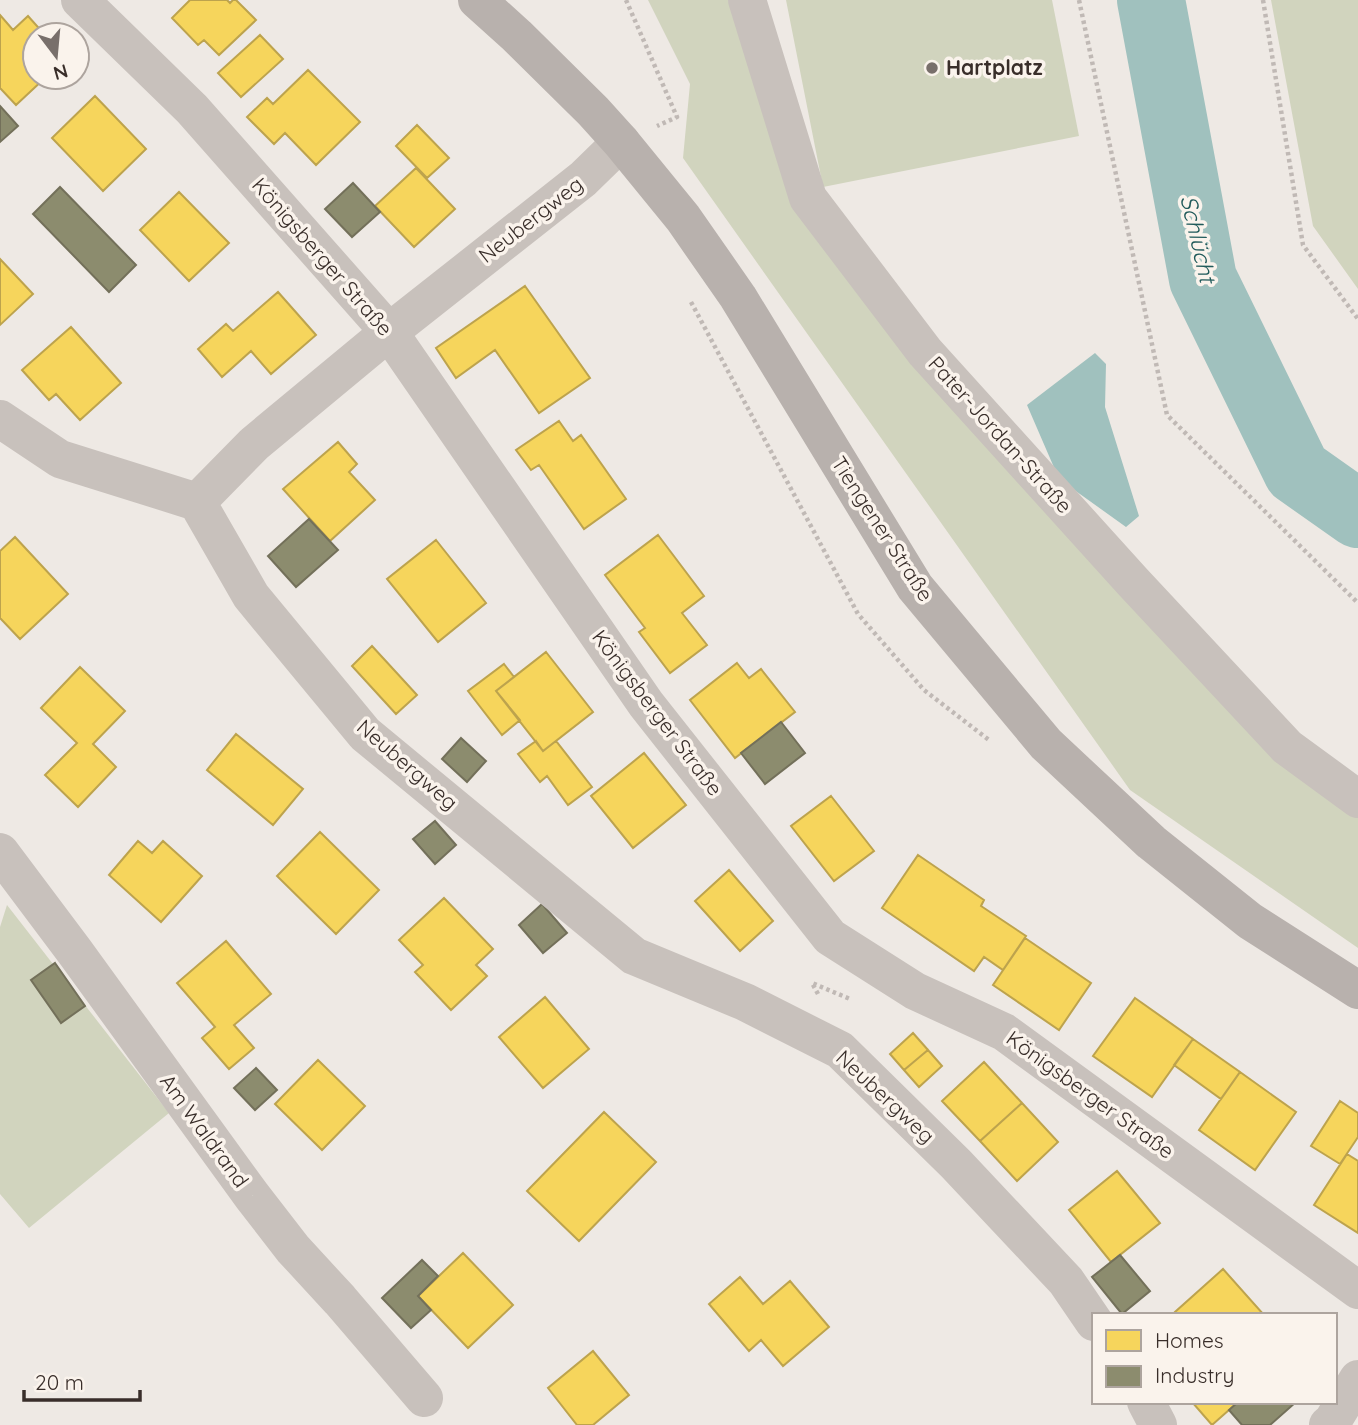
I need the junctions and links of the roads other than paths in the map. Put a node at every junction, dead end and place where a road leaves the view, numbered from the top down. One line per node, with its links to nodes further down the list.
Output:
1 (80, 0): 5 (street, Königsberger Straße)
2 (477, 0): 4 (main road, Tiengener Straße)
3 (747, 0): 8 (street, Pater-Jordan-Straße)
4 (621, 142): 5 (street, Neubergweg); 10 (main road, Tiengener Straße)
5 (389, 332): 7 (street, Neubergweg); 11 (street, Königsberger Straße)
6 (0, 419): 7 (street)
7 (197, 502): 12 (street, Neubergweg)
8 (1358, 799)
9 (0, 852): 14 (street, Am Waldrand)
10 (1358, 990)
11 (1358, 1290)
12 (1092, 1319)
13 (1358, 1379): 17 (street)
14 (424, 1398)
15 (1147, 1404): 16 (street)
16 (1158, 1425)
17 (1328, 1425)

